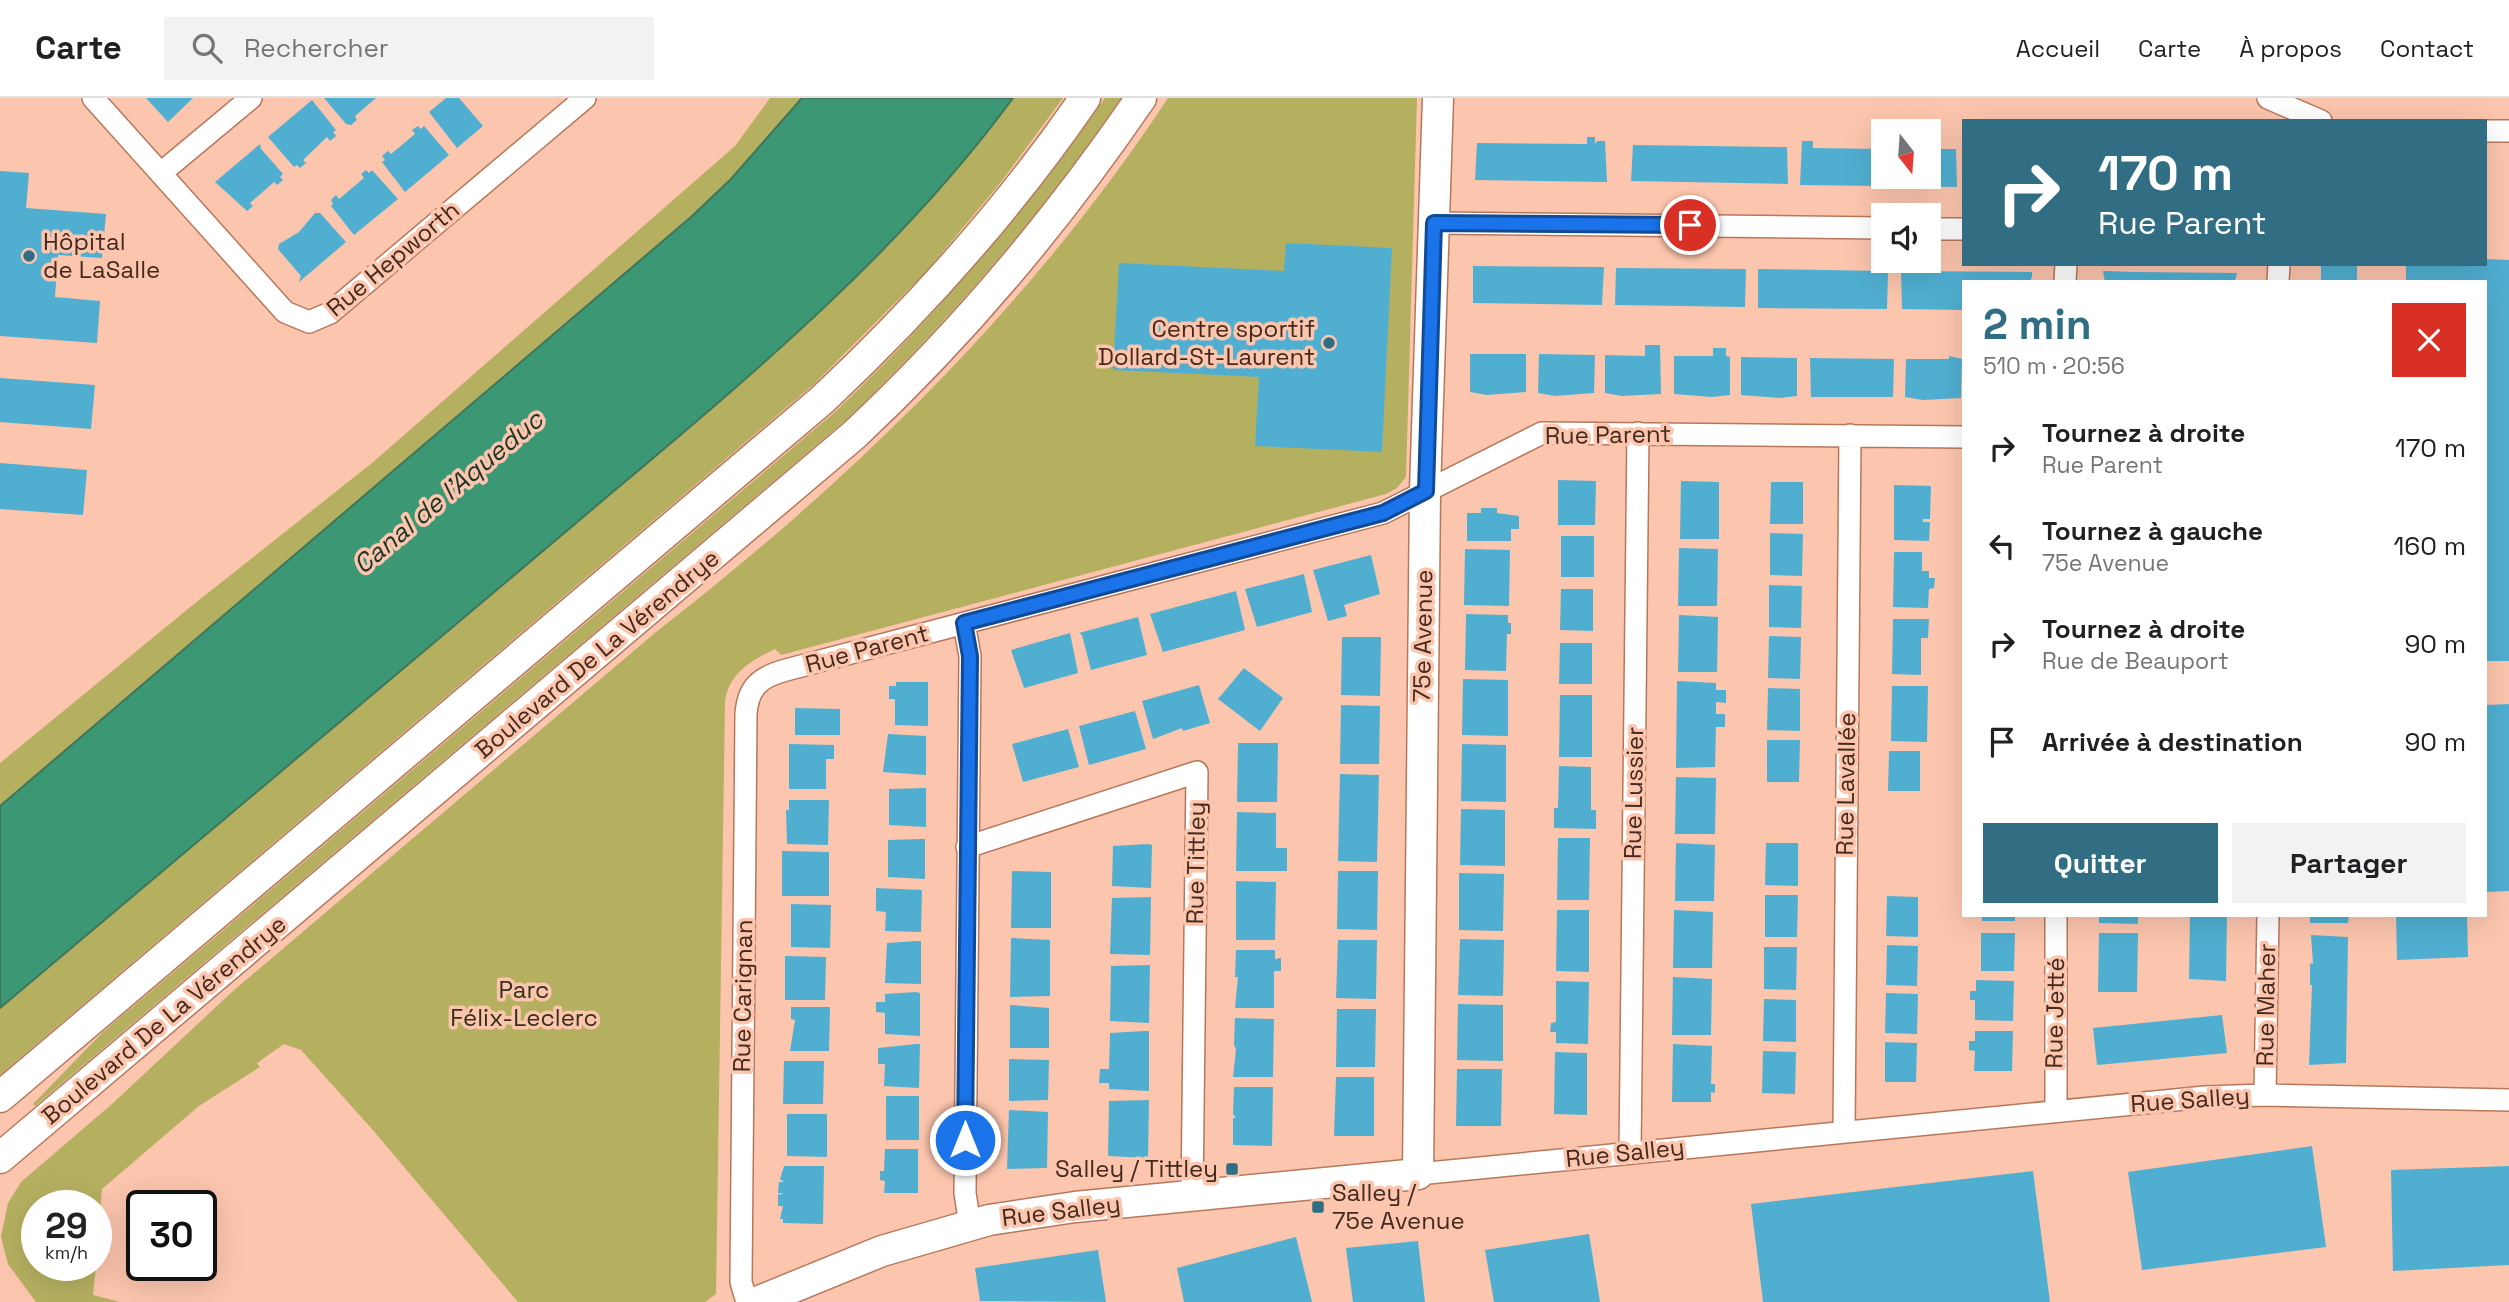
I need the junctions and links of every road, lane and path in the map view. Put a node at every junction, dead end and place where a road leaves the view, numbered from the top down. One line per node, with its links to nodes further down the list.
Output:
1 (93, 98): 11 (street, Rue Hepworth)
2 (251, 98): 11 (street)
3 (585, 98): 11 (street, Rue Hepworth)
4 (1084, 98): 26 (main road, Boulevard De La Vérendrye)
5 (1142, 98): 31 (main road, Boulevard De La Vérendrye)
6 (1438, 98): 12 (main road, 75e Avenue)
7 (2277, 109): 8 (street)
8 (2314, 119)
9 (2487, 131): 10 (street)
10 (2509, 131)
11 (161, 173)
12 (1434, 223): 13 (street); 19 (main road, 75e Avenue)
13 (1871, 228)
14 (1941, 229): 15 (street)
15 (1962, 229)
16 (1639, 433): 17 (street, Rue Parent); 19 (street, Rue Parent); 30 (street, Rue Lussier)
17 (1850, 435): 18 (street, Rue Parent); 29 (street, Rue Lavallée)
18 (1962, 437)
19 (1426, 491): 20 (street, Rue Parent); 32 (main road, 75e Avenue)
20 (964, 623): 21 (street, Rue Parent); 22 (street)
21 (751, 690): 35 (street, Rue Carignan)
22 (967, 847): 33 (street, Rue Tittley); 34 (street)
23 (2056, 917): 28 (street, Rue Jetté)
24 (2268, 917): 25 (street, Rue Maher)
25 (2265, 1095): 27 (street, Rue Salley); 28 (street, Rue Salley)
26 (0, 1097)
27 (2509, 1100)
28 (2056, 1111): 29 (street, Rue Salley)
29 (1844, 1132): 30 (street, Rue Salley)
30 (1630, 1153): 32 (street, Rue Salley)
31 (2, 1162)
32 (1418, 1174): 33 (main road, Rue Salley)
33 (1192, 1196): 34 (main road, Rue Salley)
34 (970, 1225): 36 (main road, Rue Salley)
35 (747, 1302)
36 (757, 1302)

